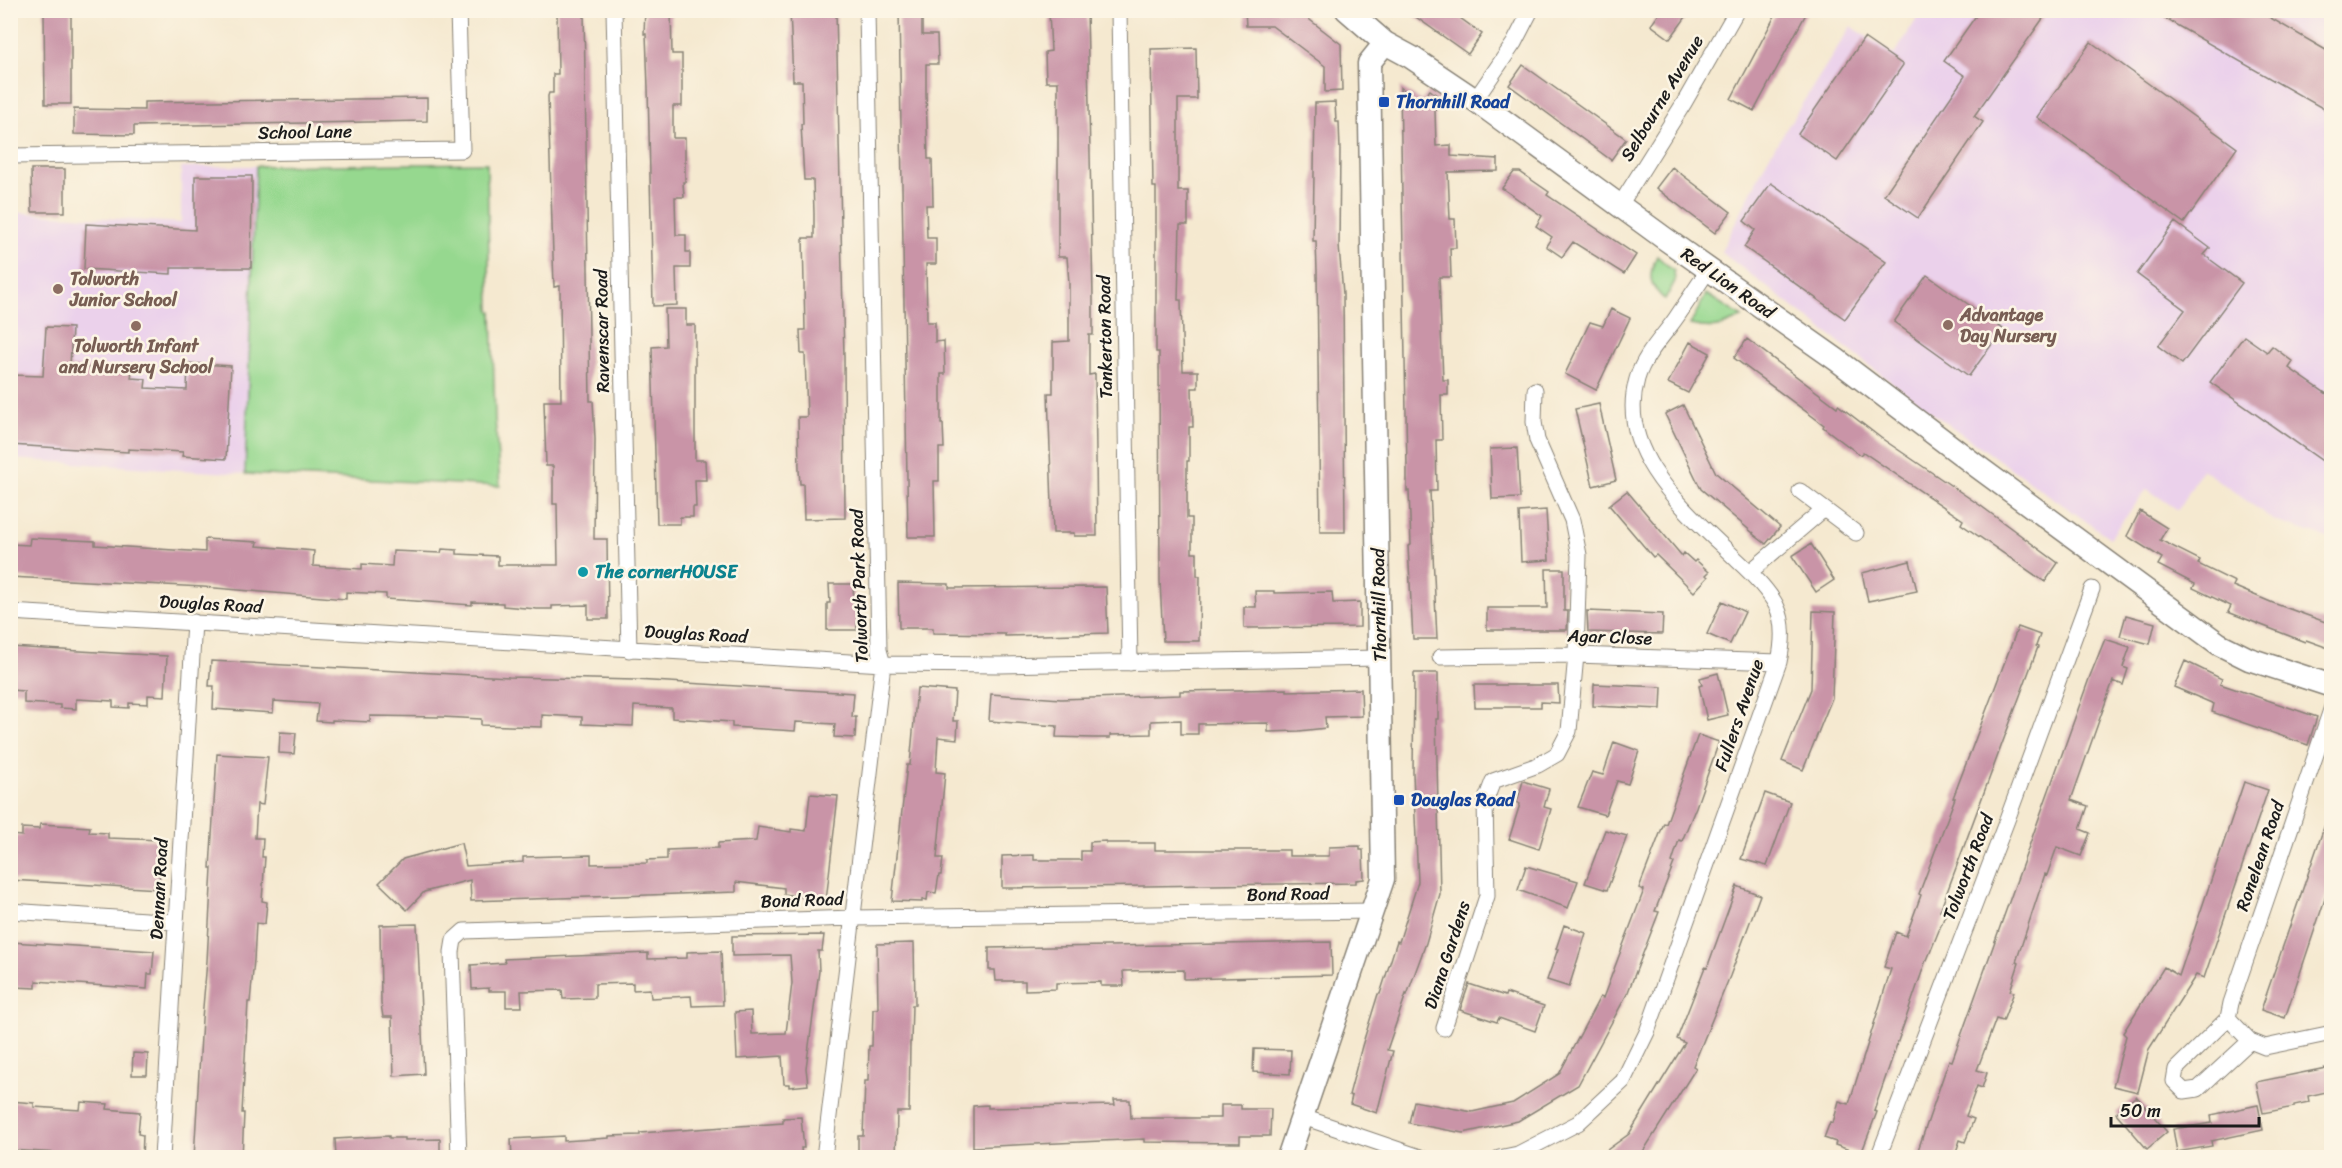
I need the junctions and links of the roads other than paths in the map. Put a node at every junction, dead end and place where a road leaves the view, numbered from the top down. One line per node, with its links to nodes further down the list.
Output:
1 (458, 10): 10 (street, School Lane)
2 (614, 10): 21 (street, Ravenscar Road)
3 (867, 10): 27 (street, Tolworth Park Road)
4 (1119, 10): 26 (street, Tankerton Road)
5 (1347, 10): 8 (street, Red Lion Road)
6 (1531, 10): 9 (street)
7 (1737, 10): 11 (street, Selbourne Avenue)
8 (1385, 43): 9 (street, Red Lion Road); 24 (street, Thornhill Road)
9 (1475, 100): 11 (street, Red Lion Road)
10 (10, 156)
11 (1620, 205): 12 (street, Red Lion Road)
12 (1709, 269): 17 (street, Fullers Avenue); 28 (street, Red Lion Road)
13 (1535, 390): 22 (street, Diana Gardens)
14 (1800, 491): 15 (street)
15 (1824, 509): 16 (street); 17 (street)
16 (1856, 532)
17 (1750, 572): 25 (street, Fullers Avenue)
18 (2092, 589): 45 (street, Tolworth Road)
19 (10, 612): 20 (street, Douglas Road)
20 (194, 622): 21 (street, Douglas Road); 33 (street, Dennan Road)
21 (628, 650): 27 (street, Douglas Road)
22 (1576, 655): 23 (street, Agar Close); 25 (street, Agar Close); 35 (street, Diana Gardens)
23 (1440, 657)
24 (1379, 658): 26 (street, Douglas Road); 31 (street, Thornhill Road)
25 (1779, 662): 44 (street, Fullers Avenue)
26 (1130, 663): 27 (street, Douglas Road)
27 (883, 664): 32 (street, Tolworth Park Road)
28 (2331, 686)
29 (2331, 707): 34 (street, Ronelean Road)
30 (10, 910): 33 (street)
31 (1373, 912): 32 (street, Bond Road); 38 (street, Thornhill Road)
32 (853, 918): 40 (street, Bond Road); 41 (street, Tolworth Park Road)
33 (176, 922): 39 (street, Dennan Road)
34 (2228, 1018): 37 (street); 37 (street)
35 (1444, 1028)
36 (2331, 1033): 37 (street)
37 (2250, 1041)
38 (1303, 1117): 42 (street, Thornhill Road); 43 (street)
39 (162, 1158)
40 (459, 1158)
41 (824, 1158)
42 (1288, 1158)
43 (1423, 1158)
44 (1499, 1158)
45 (1878, 1158)

